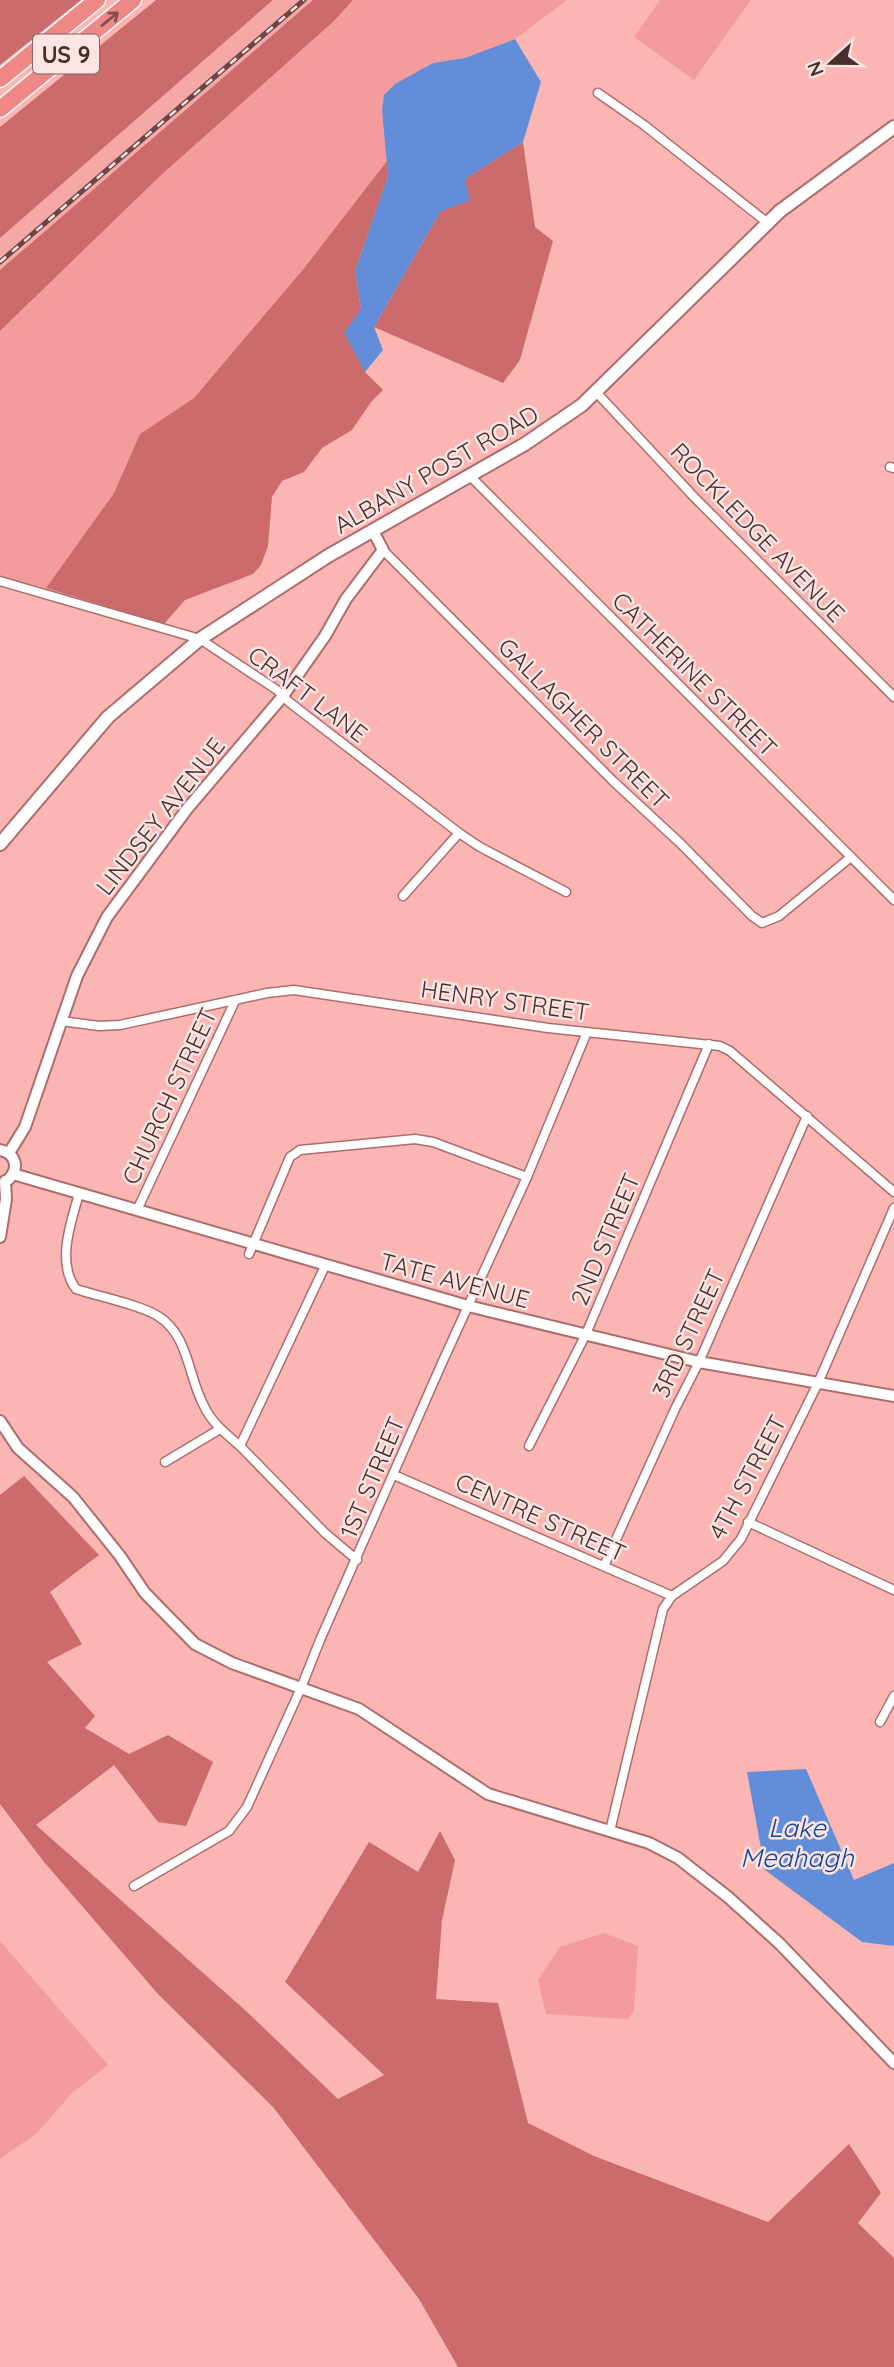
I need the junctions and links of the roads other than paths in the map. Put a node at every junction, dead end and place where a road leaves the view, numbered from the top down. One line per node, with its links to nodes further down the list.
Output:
1 (97, 0): 3 (highway, US 9)
2 (133, 0): 5 (highway, US 9, one-way to 2)
3 (0, 79)
4 (598, 93): 7 (street)
5 (0, 109)
6 (894, 127): 7 (main road, ALBANY POST ROAD)
7 (769, 224): 8 (main road, ALBANY POST ROAD)
8 (596, 392): 9 (main road, ALBANY POST ROAD); 15 (street, ROCKLEDGE AVENUE)
9 (470, 476): 10 (main road, ALBANY POST ROAD); 18 (street, CATHERINE STREET)
10 (373, 531): 11 (street); 13 (main road, ALBANY POST ROAD)
11 (383, 550): 14 (street, LINDSEY AVENUE); 18 (street, GALLAGHER STREET)
12 (0, 581): 13 (street, CRAFT LANE)
13 (200, 639): 14 (street, CRAFT LANE); 17 (main road, ALBANY POST ROAD)
14 (282, 696): 16 (street, CRAFT LANE); 23 (street, LINDSEY AVENUE)
15 (894, 697)
16 (459, 834): 19 (street, CRAFT LANE); 20 (street)
17 (0, 844)
18 (851, 857): 21 (street, CATHERINE STREET)
19 (566, 892)
20 (403, 896)
21 (894, 900)
22 (235, 1001): 23 (street, HENRY STREET); 24 (street, HENRY STREET); 32 (street, CHURCH STREET)
23 (61, 1021): 27 (street, LINDSEY AVENUE)
24 (587, 1032): 25 (street, HENRY STREET); 28 (street, 1ST STREET)
25 (709, 1044): 26 (street, HENRY STREET); 38 (street, 2ND STREET)
26 (807, 1116): 30 (street, HENRY STREET); 39 (street, 3RD STREET)
27 (4, 1151): 29 (street)
28 (527, 1177): 35 (street); 37 (street, 1ST STREET)
29 (6, 1179): 31 (street, TATE AVENUE); 34 (street)
30 (894, 1192)
31 (79, 1194): 32 (street, TATE AVENUE); 43 (street)
32 (138, 1208): 35 (street, TATE AVENUE)
33 (894, 1208): 40 (street, 4TH STREET)
34 (0, 1237)
35 (251, 1249): 36 (street, TATE AVENUE)
36 (325, 1266): 37 (street, TATE AVENUE); 44 (street)
37 (468, 1306): 38 (street, TATE AVENUE); 47 (street, 1ST STREET)
38 (586, 1334): 39 (street, TATE AVENUE); 45 (street, 2ND STREET)
39 (699, 1362): 40 (street, TATE AVENUE); 50 (street, 3RD STREET)
40 (818, 1383): 41 (street, TATE AVENUE); 48 (street, 4TH STREET)
41 (894, 1396)
42 (0, 1421): 53 (street)
43 (220, 1429): 44 (street); 46 (street)
44 (240, 1446): 49 (street)
45 (529, 1446)
46 (165, 1462)
47 (394, 1475): 49 (street, 1ST STREET); 50 (street, CENTRE STREET)
48 (748, 1521): 51 (street); 52 (street, 4TH STREET)
49 (357, 1560): 53 (street, 1ST STREET)
50 (604, 1566): 52 (street, CENTRE STREET)
51 (894, 1590)
52 (672, 1596): 56 (street)
53 (301, 1688): 56 (street); 57 (street, 1ST STREET)
54 (894, 1696): 55 (street)
55 (880, 1722)
56 (610, 1831): 58 (street)
57 (134, 1886)
58 (894, 2063)

